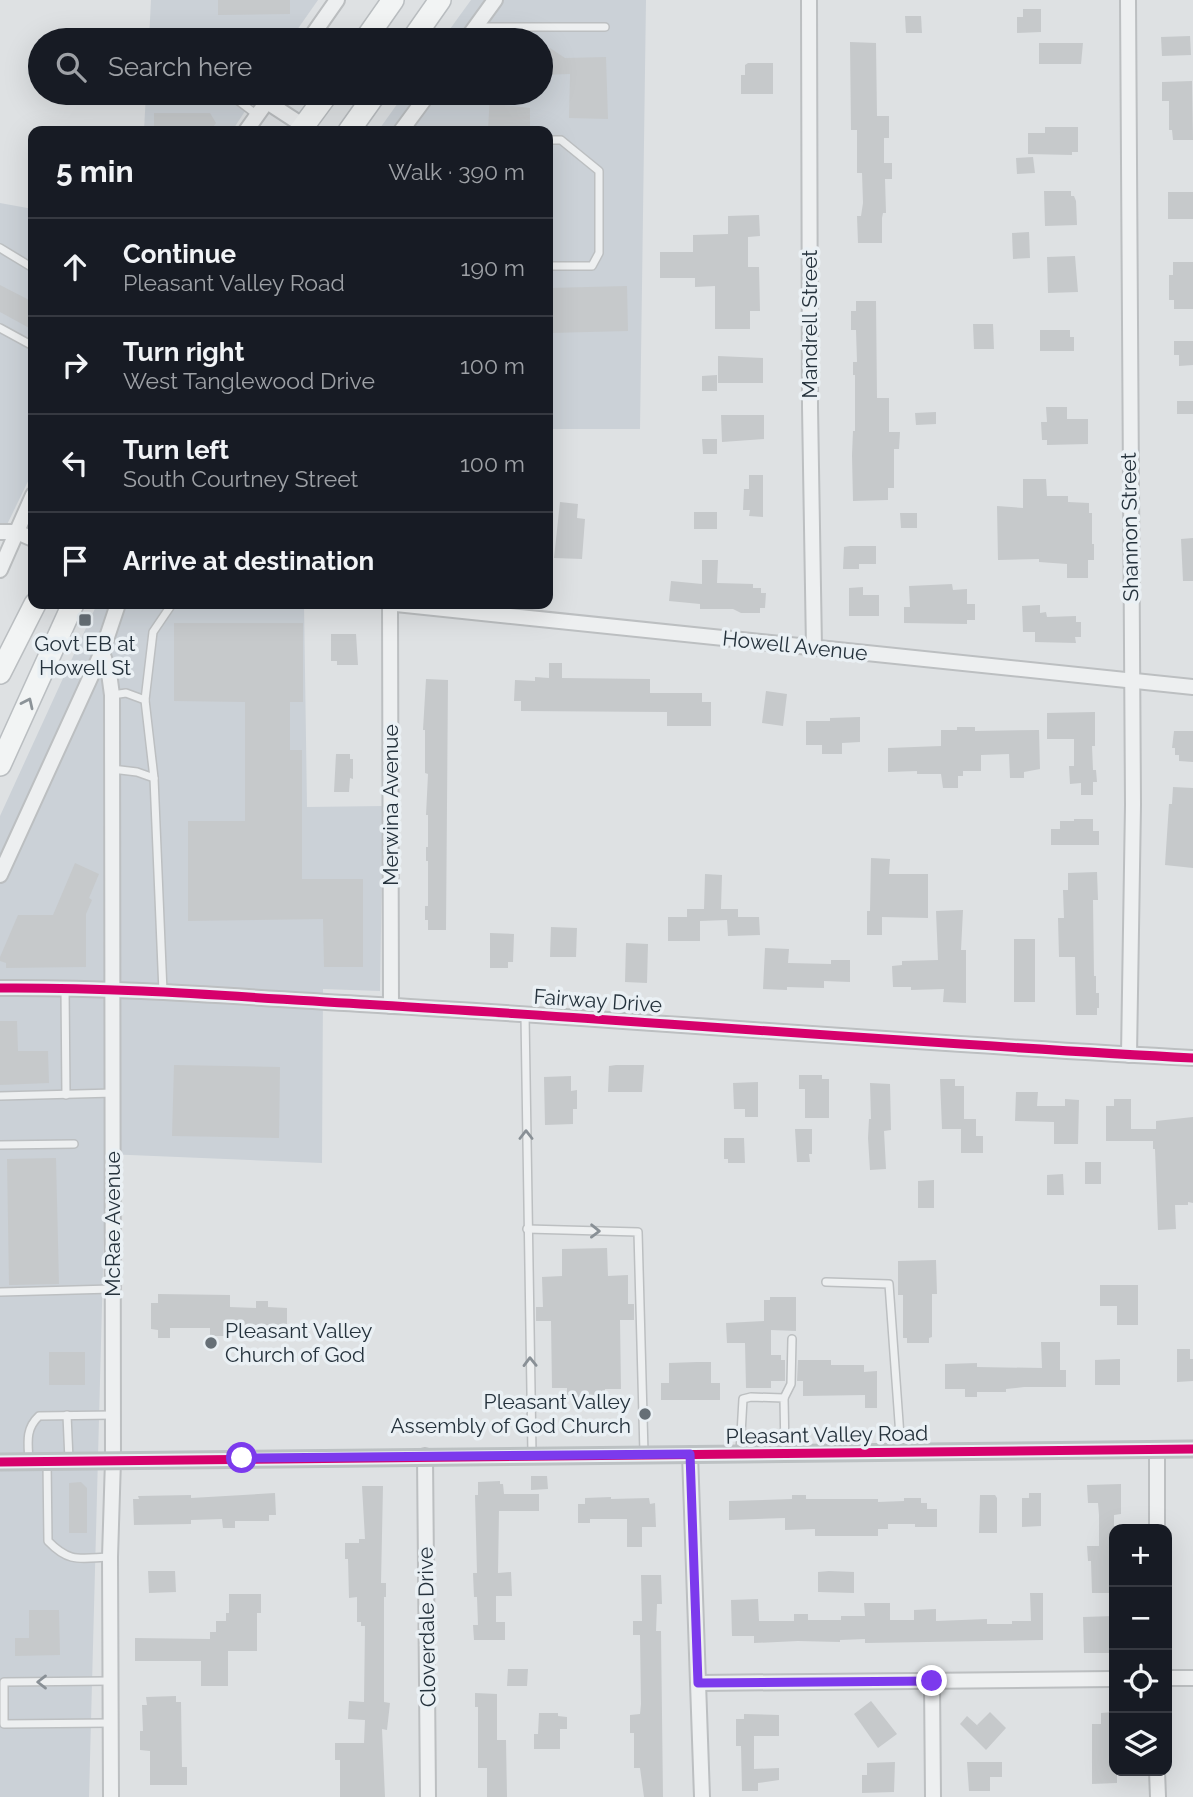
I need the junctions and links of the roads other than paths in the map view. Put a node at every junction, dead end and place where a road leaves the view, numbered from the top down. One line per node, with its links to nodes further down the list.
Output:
1 (337, 0): 9 (street)
2 (393, 0): 10 (main road)
3 (440, 0): 11 (main road)
4 (495, 0): 7 (street)
5 (809, 0): 41 (street, Mandrell Street)
6 (1128, 0): 44 (street, Shannon Street)
7 (475, 27): 8 (lane)
8 (605, 27)
9 (316, 28)
10 (373, 28)
11 (420, 28)
12 (244, 105): 18 (lane)
13 (265, 105): 18 (street)
14 (278, 105): 20 (street)
15 (321, 105): 21 (main road)
16 (367, 105): 22 (main road)
17 (421, 105): 23 (street)
18 (258, 115): 19 (street)
19 (250, 126)
20 (301, 126)
21 (307, 126)
22 (353, 126)
23 (408, 126)
24 (553, 140): 27 (lane)
25 (0, 248): 26 (lane)
26 (28, 265)
27 (553, 266)
28 (0, 328): 29 (lane)
29 (28, 343)
30 (28, 507): 32 (street)
31 (0, 533): 32 (street)
32 (17, 533): 33 (street); 34 (street)
33 (28, 537)
34 (0, 570)
35 (32, 609): 43 (main road)
36 (72, 609): 48 (main road, one-way to 36)
37 (116, 609): 42 (street)
38 (169, 609): 47 (lane)
39 (390, 609): 56 (street, Merwina Avenue)
40 (444, 609): 41 (street, Howell Avenue)
41 (814, 648): 44 (street, Howell Avenue)
42 (102, 652): 46 (street, McRae Avenue); 51 (street)
43 (0, 673)
44 (1132, 681): 45 (street, Howell Avenue); 58 (street, Shannon Street)
45 (1193, 687)
46 (112, 695): 47 (lane); 49 (street, McRae Avenue)
47 (145, 700): 50 (lane)
48 (0, 765)
49 (112, 769): 50 (lane); 54 (street, McRae Avenue)
50 (154, 778): 55 (lane)
51 (0, 875)
52 (0, 988): 53 (street, Fairway Drive)
53 (65, 988): 54 (street, Fairway Drive); 61 (lane)
54 (113, 990): 55 (street, Fairway Drive); 60 (street, McRae Avenue)
55 (163, 992): 56 (street, Fairway Drive)
56 (391, 1006): 57 (street, Fairway Drive)
57 (525, 1014): 58 (street, Fairway Drive); 65 (lane, one-way to 57)
58 (1129, 1055): 59 (street, Fairway Drive)
59 (1193, 1058)
60 (114, 1093): 61 (lane); 67 (street, McRae Avenue)
61 (66, 1094): 62 (lane)
62 (0, 1096)
63 (74, 1143): 64 (lane)
64 (0, 1145)
65 (527, 1229): 78 (lane, one-way to 78); 80 (lane, one-way to 65)
66 (826, 1282): 75 (lane)
67 (113, 1289): 68 (lane); 72 (street, McRae Avenue)
68 (0, 1292)
69 (792, 1339): 70 (lane)
70 (784, 1398): 76 (lane); 77 (lane)
71 (67, 1415): 72 (lane); 83 (lane); 84 (lane)
72 (113, 1415): 82 (street, McRae Avenue)
73 (1157, 1449): 74 (street, Pleasant Valley Road); 75 (street, Pleasant Valley Road); 86 (street)
74 (1193, 1449)
75 (901, 1451): 76 (street, Pleasant Valley Road)
76 (785, 1452): 77 (street, Pleasant Valley Road)
77 (740, 1453): 79 (street, Pleasant Valley Road)
78 (644, 1454): 79 (street, Pleasant Valley Road); 80 (street, Pleasant Valley Road)
79 (690, 1454): 93 (street)
80 (532, 1455): 81 (street, Pleasant Valley Road)
81 (425, 1456): 82 (street, Pleasant Valley Road); 97 (street, Cloverdale Drive)
82 (113, 1460): 84 (street, Pleasant Valley Road); 87 (street, McRae Avenue)
83 (38, 1461): 84 (street, Pleasant Valley Road); 85 (street, Pleasant Valley Road); 87 (lane)
84 (69, 1461)
85 (0, 1462)
86 (1157, 1524)
87 (110, 1557): 91 (street, McRae Avenue)
88 (1172, 1678): 89 (street)
89 (1193, 1678)
90 (1109, 1679): 92 (street)
91 (111, 1681): 94 (street, McRae Avenue); 94 (lane, one-way to 94)
92 (932, 1681): 93 (street); 99 (street)
93 (698, 1683): 98 (street)
94 (111, 1723): 96 (street, McRae Avenue)
95 (1157, 1776): 100 (street)
96 (111, 1797)
97 (428, 1797)
98 (702, 1797)
99 (933, 1797)
100 (1158, 1797)

